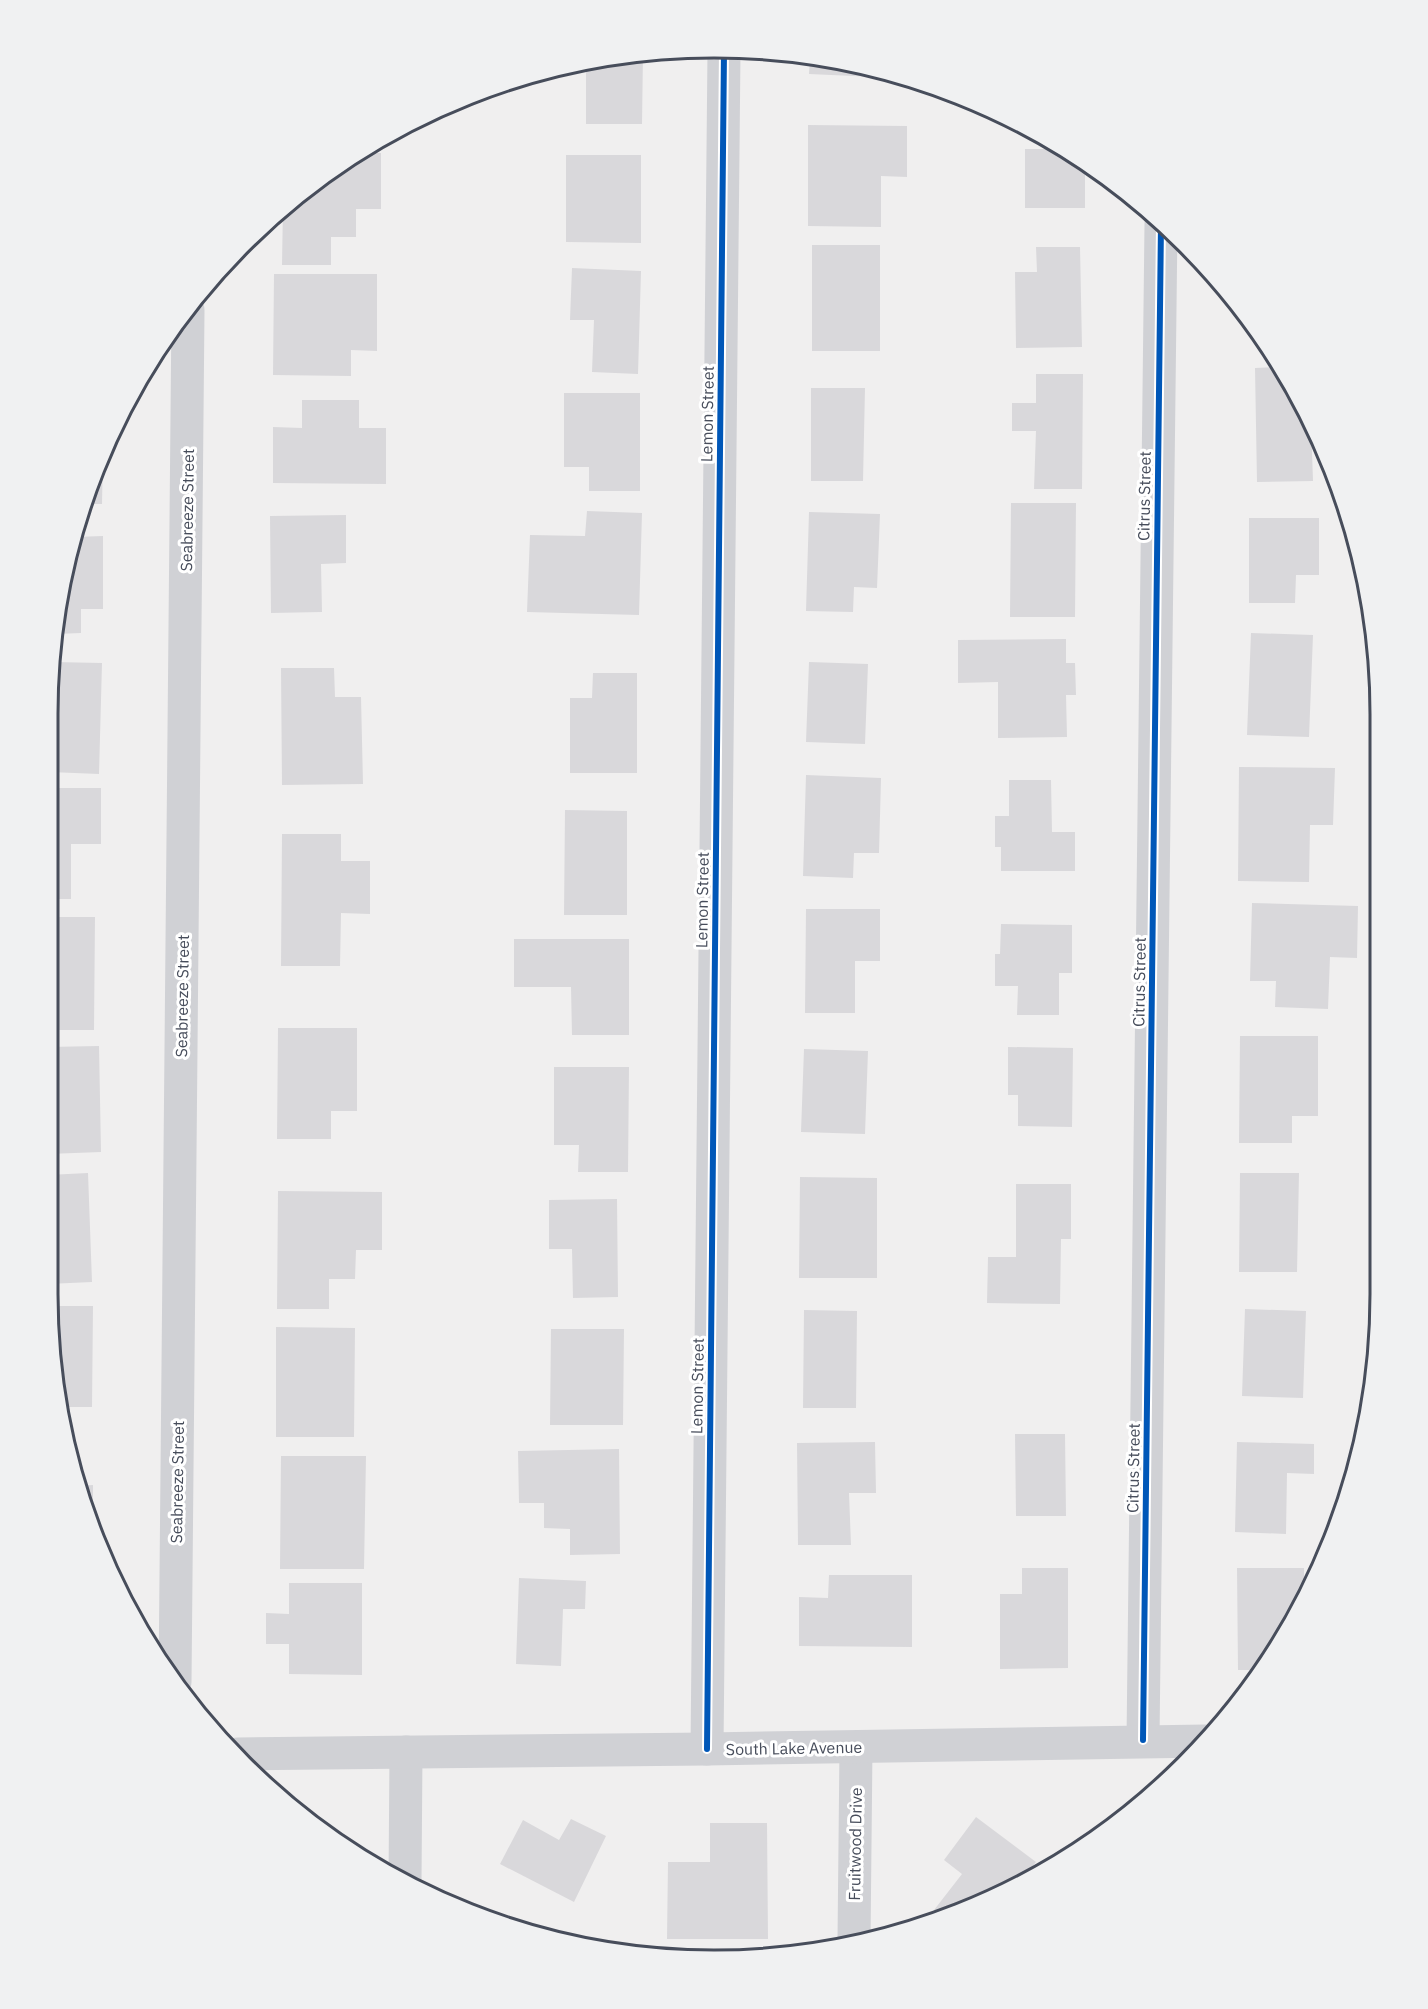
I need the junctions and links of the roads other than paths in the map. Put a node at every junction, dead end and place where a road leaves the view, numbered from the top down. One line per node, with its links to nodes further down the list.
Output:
1 (724, 58): 8 (street, Lemon Street)
2 (1161, 234): 5 (street, Citrus Street)
3 (188, 324): 4 (street, Seabreeze Street)
4 (176, 1669)
5 (1143, 1740): 6 (street, South Lake Avenue); 7 (street, South Lake Avenue)
6 (1194, 1741)
7 (856, 1747): 8 (street, South Lake Avenue); 12 (street, Fruitwood Drive)
8 (707, 1749): 9 (street, South Lake Avenue)
9 (406, 1752): 10 (street, South Lake Avenue); 11 (street)
10 (245, 1754)
11 (405, 1873)
12 (854, 1935)

